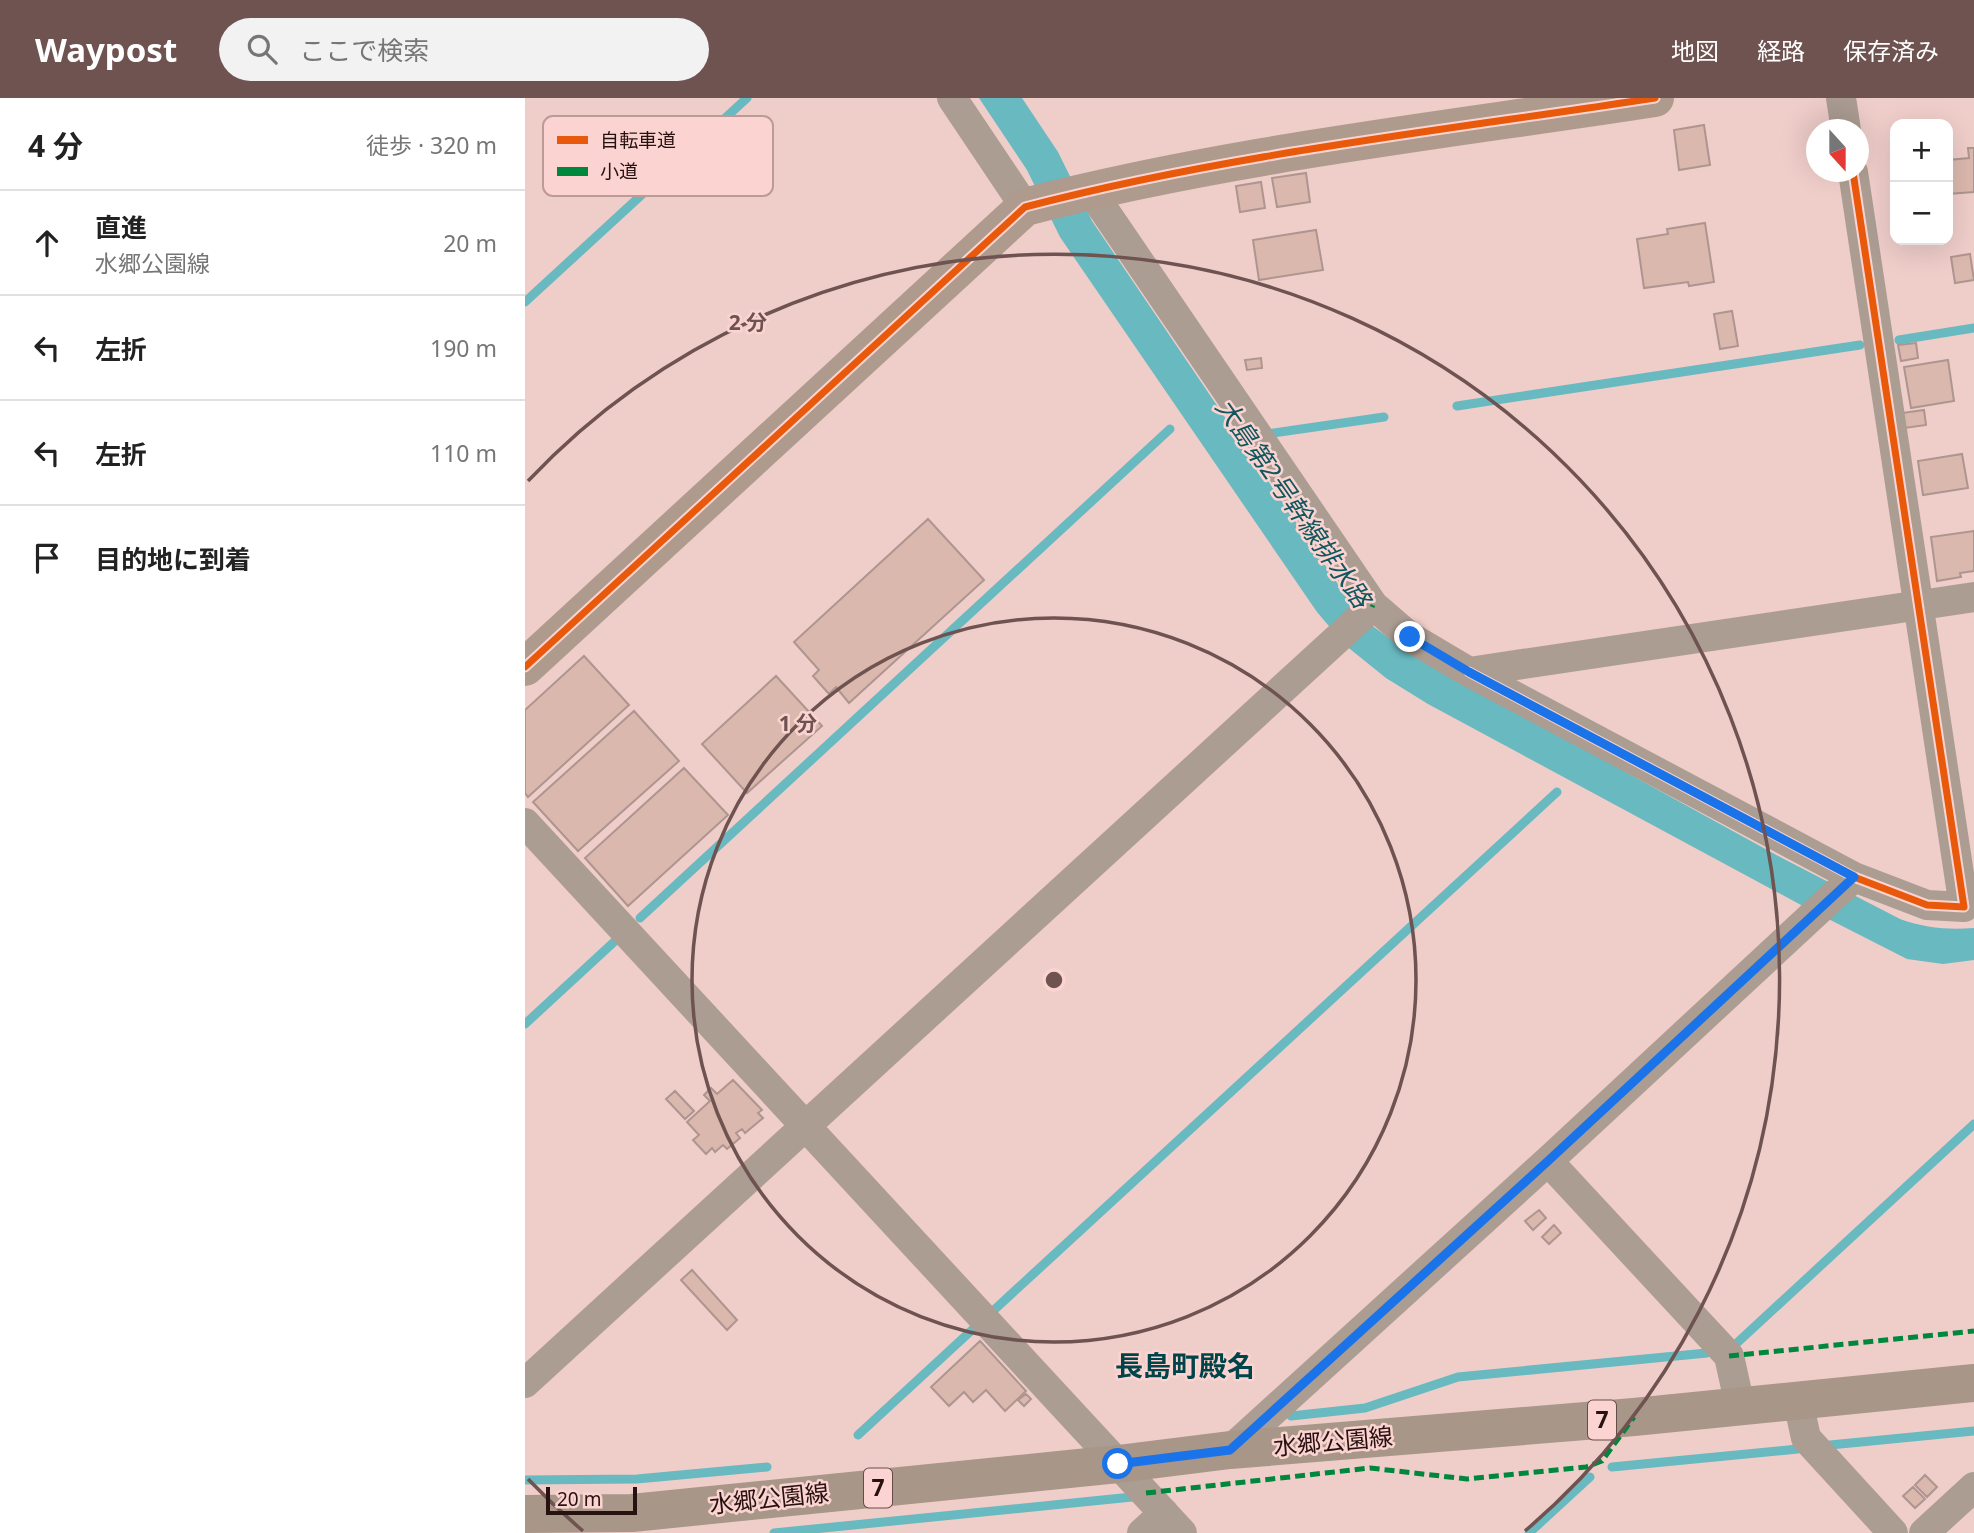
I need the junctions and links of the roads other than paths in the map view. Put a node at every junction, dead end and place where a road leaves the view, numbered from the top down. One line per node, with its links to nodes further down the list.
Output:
1 (952, 98): 7 (street)
2 (1655, 98): 6 (street)
3 (1842, 98): 4 (street)
4 (1845, 119)
5 (1855, 182): 9 (street)
6 (1091, 191): 7 (street); 12 (street)
7 (1030, 206): 11 (street)
8 (1974, 597): 9 (street)
9 (1918, 605): 12 (street); 14 (street)
10 (1371, 607): 15 (street)
11 (525, 667)
12 (1469, 672): 14 (street)
13 (525, 823): 15 (street)
14 (1852, 879): 16 (street)
15 (805, 1126): 17 (street); 22 (street)
16 (1548, 1161): 20 (street); 21 (street)
17 (525, 1383)
18 (1974, 1383): 19 (main road, 水郷公園線 / 7)
19 (1798, 1401): 20 (main road, 水郷公園線 / 7); 27 (street)
20 (1740, 1406): 21 (main road, 水郷公園線 / 7)
21 (1230, 1450): 22 (main road, 水郷公園線 / 7)
22 (1118, 1464): 24 (main road, 水郷公園線 / 7); 25 (street)
23 (1974, 1487): 28 (street)
24 (525, 1514)
25 (1173, 1523): 26 (street)
26 (1142, 1533)
27 (1893, 1533)
28 (1924, 1533)

